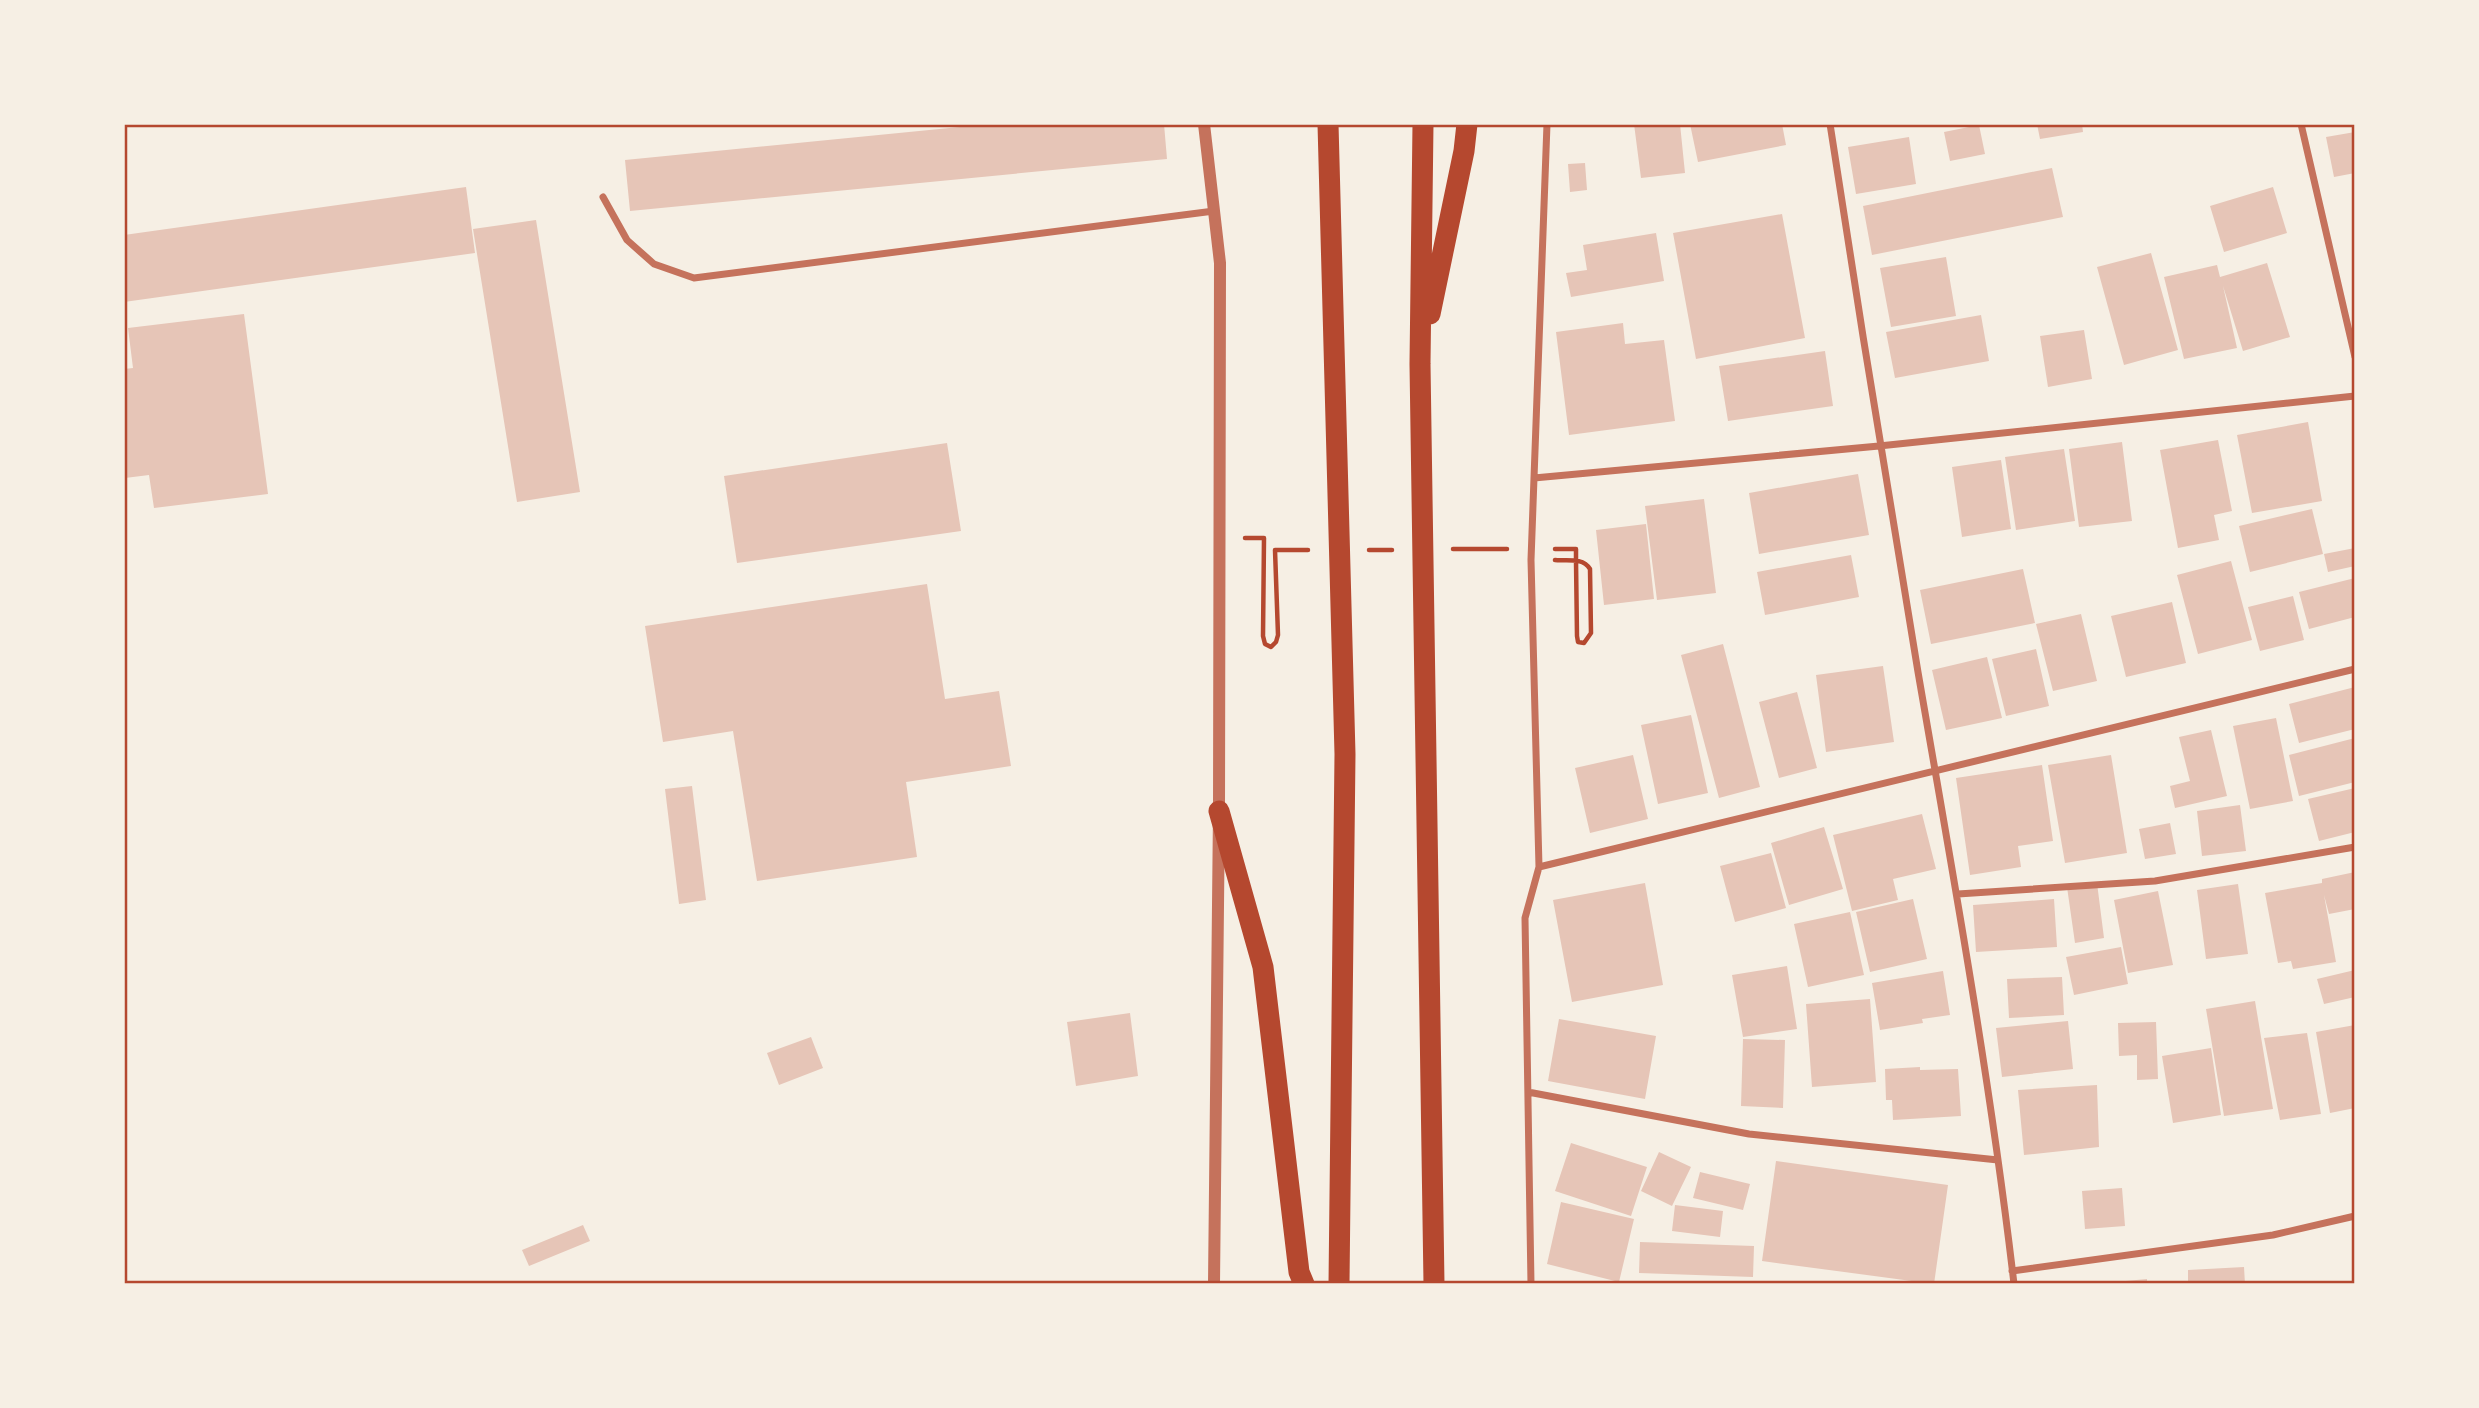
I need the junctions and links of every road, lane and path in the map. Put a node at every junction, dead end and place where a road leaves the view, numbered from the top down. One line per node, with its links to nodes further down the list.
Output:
1 (1203, 124): 11 (street)
2 (1321, 124): 9 (highway)
3 (1328, 124): 9 (highway)
4 (1423, 124): 13 (highway)
5 (1466, 124): 13 (highway)
6 (1547, 124): 16 (street)
7 (1830, 124): 15 (street)
8 (2301, 124): 12 (street)
9 (1327, 153): 33 (highway)
10 (603, 197): 11 (street)
11 (1214, 211): 23 (street)
12 (2355, 358)
13 (1420, 364): 34 (highway)
14 (2355, 396): 15 (street)
15 (1880, 446): 16 (street); 22 (street)
16 (1534, 478): 25 (street)
17 (1264, 538): 19 (path)
18 (1576, 549): 20 (path)
19 (1275, 550)
20 (1581, 561)
21 (2355, 669): 22 (street)
22 (1935, 772): 25 (street); 26 (street)
23 (1219, 811): 31 (street); 32 (highway)
24 (2355, 847): 26 (street)
25 (1539, 867): 27 (street)
26 (1958, 894): 28 (street)
27 (1528, 1092): 28 (street); 35 (street)
28 (1998, 1160): 30 (street)
29 (2355, 1216): 30 (street)
30 (2012, 1271): 36 (street)
31 (1214, 1284)
32 (1304, 1284)
33 (1339, 1284)
34 (1434, 1284)
35 (1531, 1284)
36 (2014, 1284)

